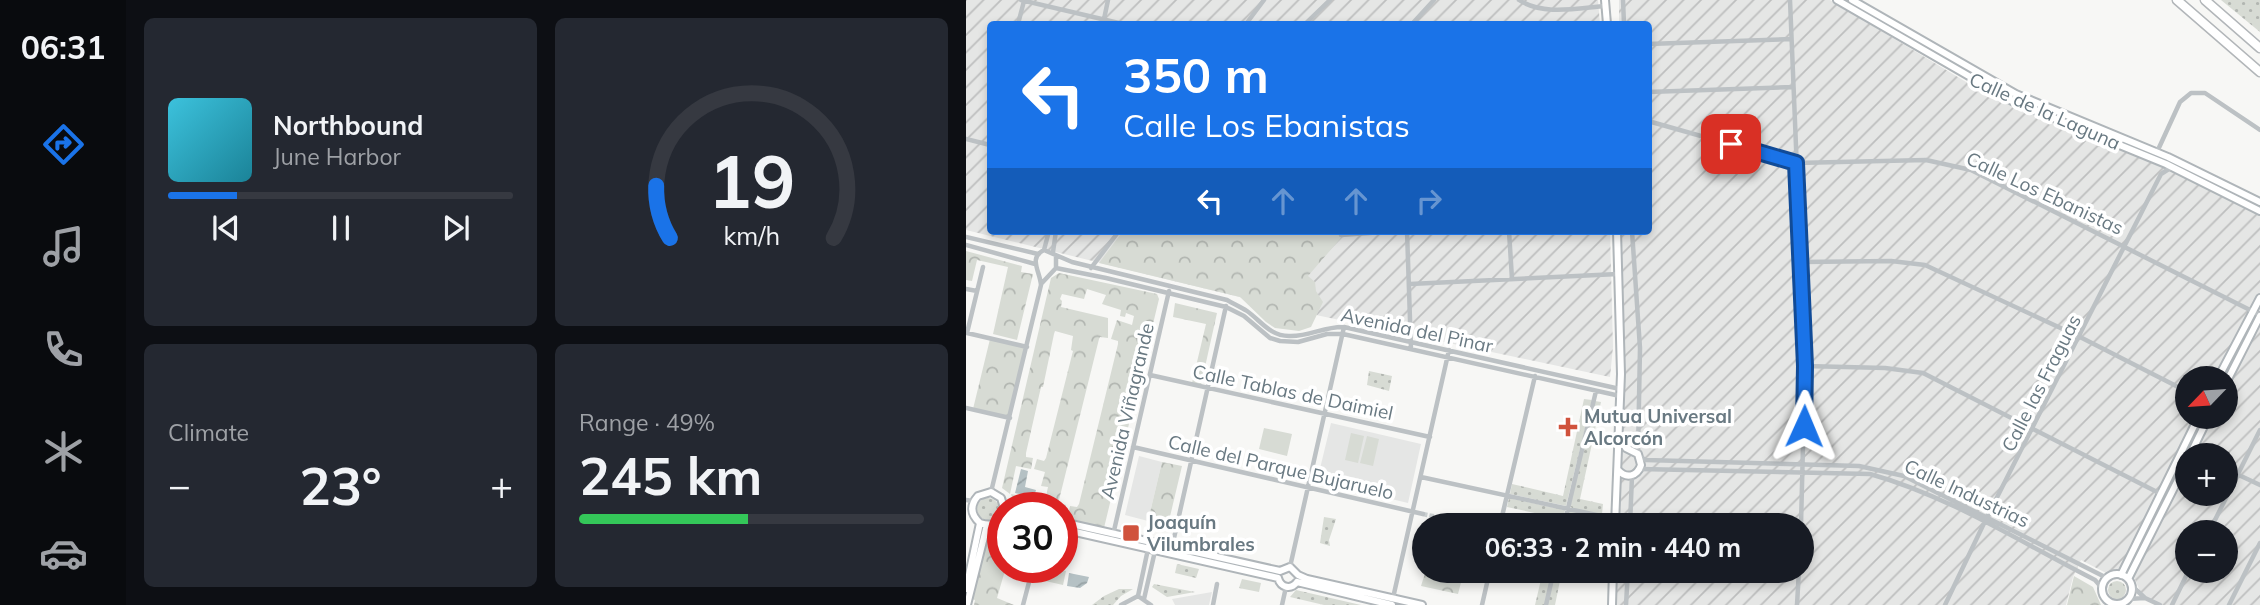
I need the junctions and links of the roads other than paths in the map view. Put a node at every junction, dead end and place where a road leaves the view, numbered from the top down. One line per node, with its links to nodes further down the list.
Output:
1 (1023, 0): 14 (street); 15 (street)
2 (1108, 0): 16 (street)
3 (1264, 0): 17 (street)
4 (1330, 0): 18 (street)
5 (1434, 0): 19 (street)
6 (1519, 0): 13 (street)
7 (1623, 0): 21 (street)
8 (1837, 0): 33 (street, Calle de la Laguna)
9 (1852, 0): 32 (street, Calle de la Laguna)
10 (2178, 0): 25 (highway)
11 (2205, 0): 24 (highway)
12 (1791, 2): 22 (street)
13 (1605, 3): 20 (street)
14 (1019, 21)
15 (1099, 21)
16 (1103, 21)
17 (1248, 21)
18 (1308, 21)
19 (1415, 21)
20 (1607, 21)
21 (1624, 21)
22 (1791, 39): 23 (street); 26 (street)
23 (1652, 44)
24 (2260, 48)
25 (2260, 72)
26 (1793, 87): 27 (street); 34 (street)
27 (1652, 92)
28 (1652, 122): 34 (street, Calle Los Ebanistas)
29 (2260, 130): 32 (street)
30 (966, 139): 31 (street)
31 (987, 142)
32 (2157, 152): 37 (street, Calle de la Laguna)
33 (2159, 161): 35 (street, Calle de la Laguna); 36 (street)
34 (1796, 163): 48 (street, Calle Los Ebanistas); 52 (street)
35 (2172, 167): 36 (street); 38 (street, Calle de la Laguna)
36 (2161, 174): 48 (street, Calle las Fraguas)
37 (2260, 202)
38 (2260, 211)
39 (1048, 235): 49 (street)
40 (1056, 235): 51 (street)
41 (1116, 235): 56 (street)
42 (1407, 235): 61 (street)
43 (1509, 235): 60 (street)
44 (1617, 235): 59 (street)
45 (1632, 235): 97 (street)
46 (966, 237): 50 (street)
47 (966, 245): 53 (street)
48 (2125, 246): 69 (street, Calle Los Ebanistas); 73 (street, Calle las Fraguas)
49 (1044, 250): 50 (street); 51 (street)
50 (1038, 254): 53 (street)
51 (1055, 255): 55 (street); 56 (street, Avenida del Pinar)
52 (1801, 262): 73 (street); 79 (street)
53 (1035, 264): 57 (street)
54 (983, 267): 65 (street)
55 (1056, 268): 58 (street); 64 (street, Avenida del Pinar)
56 (1091, 268): 64 (street, Avenida del Pinar)
57 (1038, 270): 58 (street); 62 (street)
58 (1049, 273): 62 (street)
59 (1619, 274): 60 (street); 88 (street)
60 (1512, 279): 61 (street)
61 (1410, 284): 74 (street)
62 (1041, 285): 75 (street)
63 (966, 289): 65 (street)
64 (1169, 290): 67 (street, Avenida del Pinar); 68 (street, Avenida del Pinar); 83 (street, Avenida Viñagrande)
65 (977, 291): 71 (street)
66 (2260, 299): 69 (street)
67 (1227, 300): 68 (street); 70 (street, Avenida del Pinar)
68 (1226, 307): 72 (street, Avenida del Pinar); 86 (street)
69 (2258, 314): 80 (street); 81 (street)
70 (1345, 327): 72 (street); 74 (street, Avenida del Pinar)
71 (967, 333): 75 (street)
72 (1343, 334): 76 (street, Avenida del Pinar); 90 (street)
73 (2080, 337): 85 (street); 92 (street, Calle las Fraguas)
74 (1412, 342): 76 (street); 77 (street, Avenida del Pinar)
75 (1027, 347): 91 (street)
76 (1411, 349): 78 (street, Avenida del Pinar)
77 (1449, 350): 78 (street); 82 (street, Avenida del Pinar)
78 (1447, 358): 84 (street, Avenida del Pinar); 95 (street)
79 (1805, 366): 92 (street); 101 (street)
80 (2226, 366)
81 (2234, 366)
82 (1536, 370): 84 (street); 88 (street, Avenida del Pinar)
83 (1150, 375): 86 (street, Calle Tablas de Daimiel); 96 (street, Avenida Viñagrande)
84 (1535, 377): 87 (street, Avenida del Pinar); 113 (street)
85 (2175, 385)
86 (1208, 389): 90 (street, Calle Tablas de Daimiel); 99 (street)
87 (1596, 391): 88 (street, Avenida del Pinar); 116 (street)
88 (1620, 392): 94 (street)
89 (966, 408): 91 (street)
90 (1325, 414): 95 (street, Calle Tablas de Daimiel); 108 (street)
91 (1010, 418): 112 (street)
92 (2032, 428): 114 (street); 125 (street, Calle las Fraguas)
93 (2260, 430): 104 (street)
94 (1620, 436): 97 (street); 98 (street)
95 (1430, 437): 106 (street)
96 (1133, 447): 99 (street, Calle del Parque Bujaruelo); 131 (street, Avenida Viñagrande)
97 (1636, 454): 98 (street); 101 (street, Calle Industrias); 102 (street)
98 (1617, 458): 103 (street)
99 (1191, 461): 108 (street, Calle del Parque Bujaruelo); 133 (street)
100 (2175, 465): 114 (street)
101 (1802, 468): 102 (street, Calle Industrias); 124 (street); 125 (street, Calle Industrias); 126 (street, Calle Industrias)
102 (1640, 469): 105 (street)
103 (1618, 470): 105 (street); 109 (street)
104 (2238, 474): 107 (street)
105 (1629, 476): 109 (street); 123 (street)
106 (1421, 477): 113 (street); 117 (street)
107 (2260, 485)
108 (1308, 487): 117 (street, Calle del Parque Bujaruelo); 135 (street)
109 (1617, 487): 122 (street)
110 (2175, 487): 140 (street)
111 (987, 492): 115 (street)
112 (991, 492)
113 (1507, 495): 116 (street); 119 (street)
114 (2162, 495): 137 (street)
115 (969, 504): 127 (street)
116 (1568, 509): 120 (street); 121 (street)
117 (1413, 512): 118 (street, Calle del Parque Bujaruelo); 157 (street)
118 (1418, 513)
119 (1503, 513)
120 (1567, 513)
121 (1582, 513)
122 (1616, 513)
123 (1630, 513)
124 (1801, 513)
125 (1987, 517): 126 (street, Calle las Fraguas); 139 (street, Calle Industrias)
126 (1985, 523): 151 (street, Calle Industrias); 171 (street, Calle las Fraguas)
127 (983, 524): 128 (street); 152 (street); 159 (street)
128 (987, 524)
129 (1078, 527): 131 (street)
130 (1078, 532): 131 (street)
131 (1113, 537): 133 (street); 134 (street)
132 (2260, 543): 175 (street)
133 (1172, 547): 136 (street)
134 (1152, 550): 136 (street); 153 (street); 155 (street)
135 (1290, 567): 136 (street); 138 (street)
136 (1279, 575): 150 (street)
137 (2121, 575): 139 (street); 140 (street)
138 (1298, 578): 150 (street); 157 (street)
139 (2107, 578): 151 (street)
140 (2128, 579): 149 (street)
141 (1029, 583): 160 (street)
142 (1487, 583): 166 (street)
143 (1551, 583): 167 (street)
144 (1613, 583): 168 (street)
145 (1627, 583): 169 (street)
146 (1798, 583): 170 (street)
147 (2183, 583): 174 (street)
148 (1217, 584): 163 (street)
149 (2132, 586): 154 (street); 156 (street)
150 (1286, 587): 164 (street)
151 (2102, 588): 158 (street)
152 (966, 589)
153 (1138, 596): 155 (street); 161 (street)
154 (2145, 598): 156 (street); 173 (street)
155 (1144, 599): 162 (street)
156 (2129, 599): 172 (street)
157 (1392, 603): 165 (street)
158 (2110, 604): 172 (street)
159 (967, 605)
160 (1023, 605)
161 (1121, 605)
162 (1152, 605)
163 (1213, 605)
164 (1282, 605)
165 (1422, 605)
166 (1482, 605)
167 (1546, 605)
168 (1612, 605)
169 (1626, 605)
170 (1797, 605)
171 (1945, 605)
172 (2119, 605)
173 (2160, 605)
174 (2172, 605)
175 (2229, 605)

